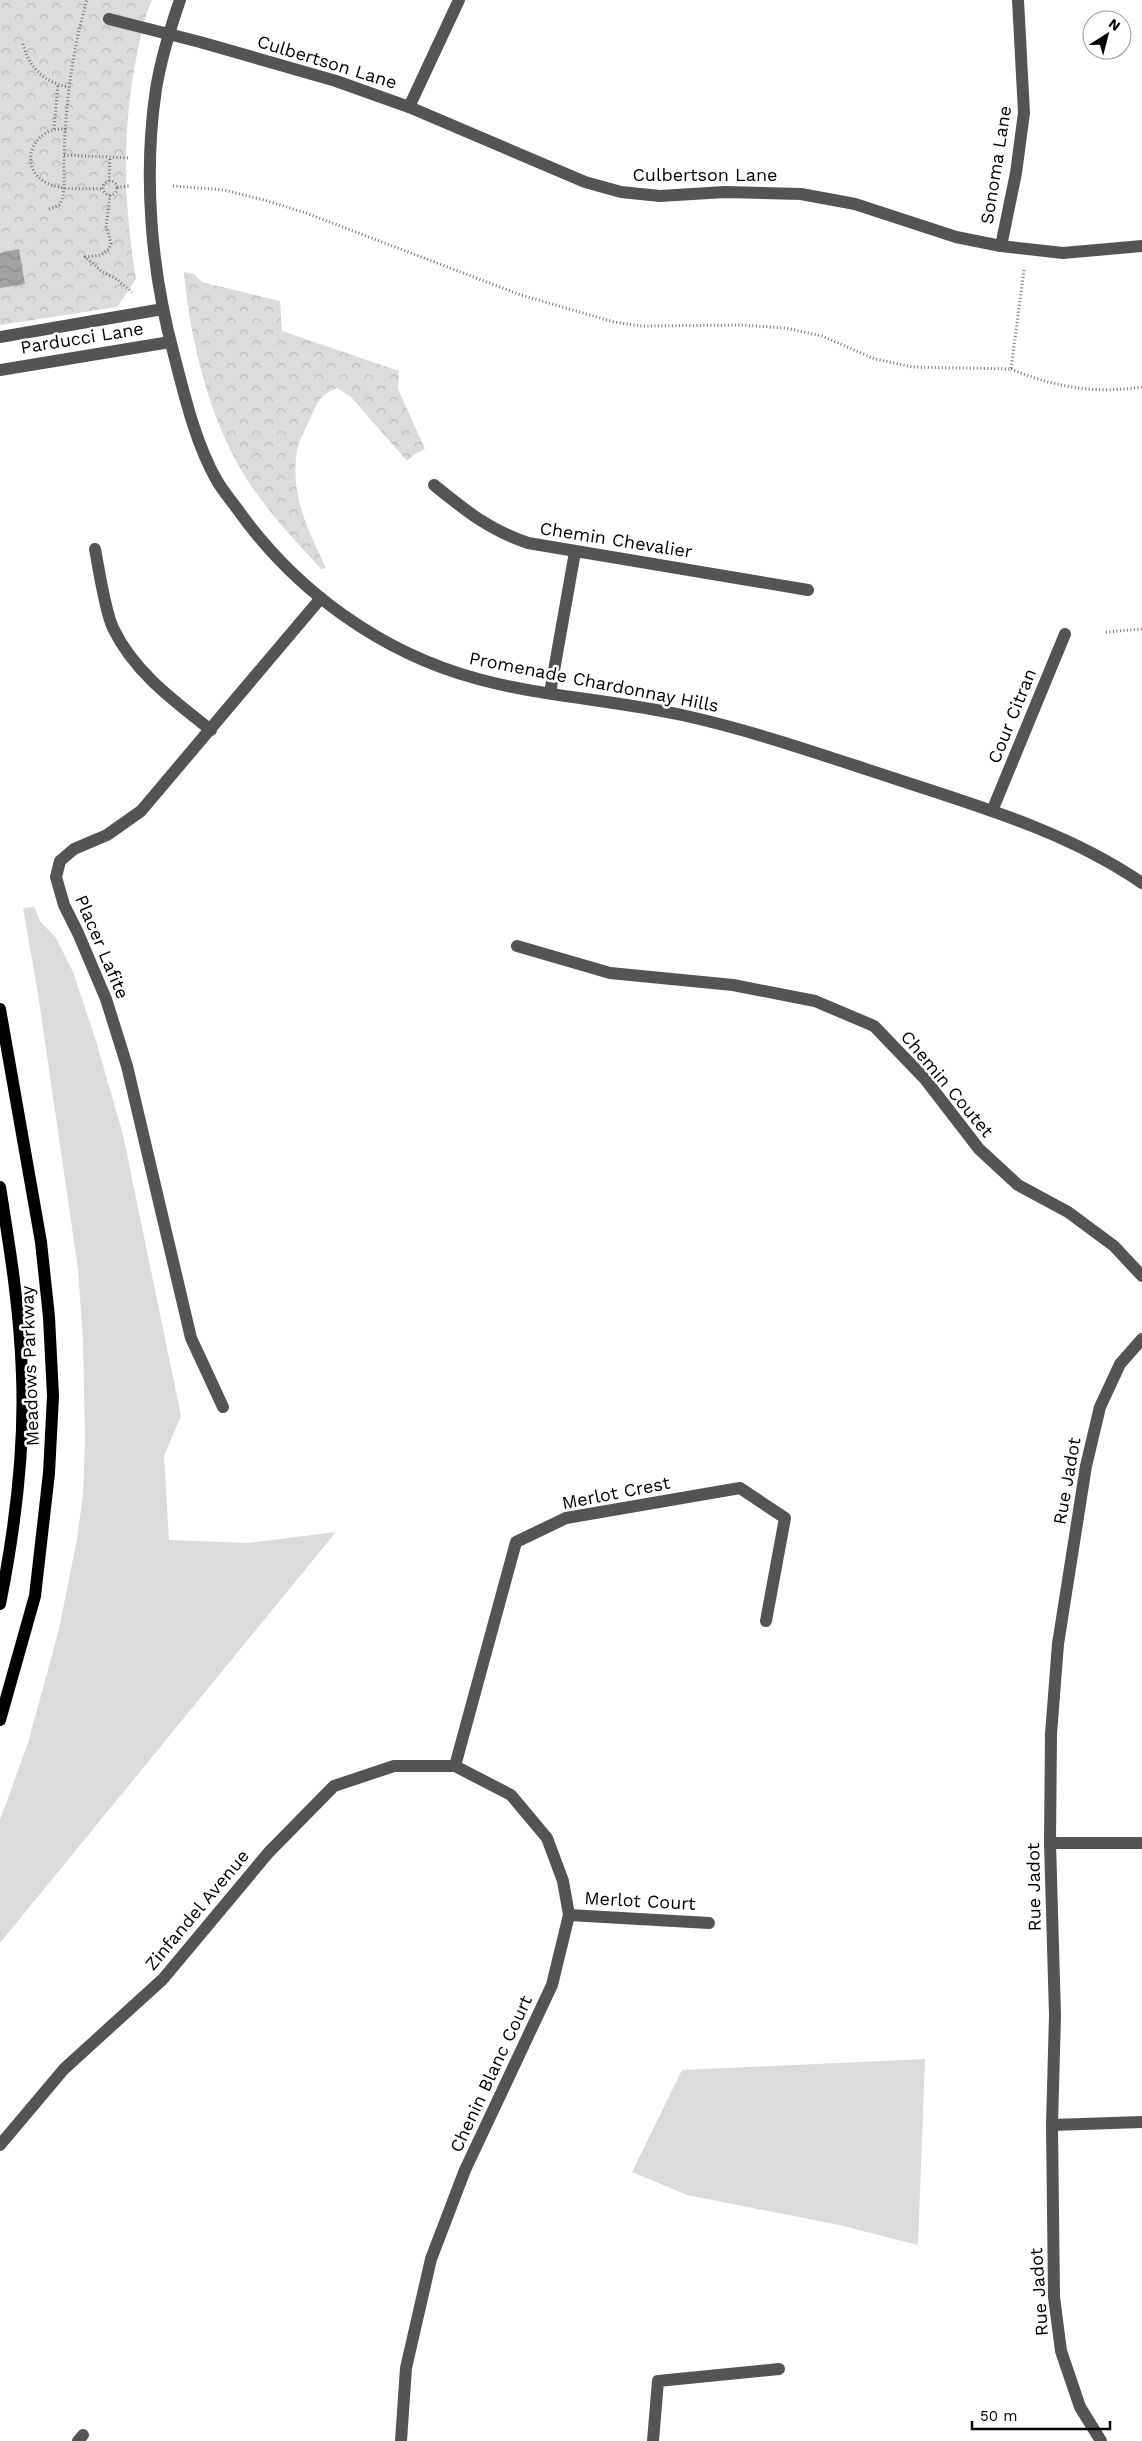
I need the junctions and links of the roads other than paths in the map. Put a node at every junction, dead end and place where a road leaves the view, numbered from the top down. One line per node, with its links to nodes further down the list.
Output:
1 (180, 0): 5 (street, Promenade Chardonnay Hills)
2 (459, 0): 6 (street)
3 (1018, 0): 7 (street, Sonoma Lane)
4 (109, 19): 5 (street, Culbertson Lane)
5 (168, 34): 6 (street, Culbertson Lane); 9 (street, Promenade Chardonnay Hills)
6 (410, 106): 7 (street, Culbertson Lane)
7 (1001, 246): 8 (street, Culbertson Lane)
8 (1142, 246)
9 (163, 309): 10 (street, Parducci Lane); 11 (street, Promenade Chardonnay Hills)
10 (0, 337)
11 (170, 342): 12 (street, Parducci Lane); 17 (street, Promenade Chardonnay Hills)
12 (0, 370)
13 (434, 485): 15 (street, Chemin Chevalier)
14 (95, 550): 20 (street)
15 (575, 552): 16 (street, Chemin Chevalier); 19 (street)
16 (808, 590)
17 (321, 598): 19 (street, Promenade Chardonnay Hills); 20 (street, Placer Lafite)
18 (1065, 634): 21 (street, Cour Citran)
19 (550, 693): 21 (street, Promenade Chardonnay Hills)
20 (211, 730): 28 (street, Placer Lafite)
21 (992, 811): 22 (street, Promenade Chardonnay Hills)
22 (1142, 884)
23 (517, 946): 26 (street, Chemin Coutet)
24 (0, 1009): 31 (main road, Meadows Parkway)
25 (0, 1187): 29 (main road, Meadows Parkway)
26 (1142, 1276)
27 (1142, 1339): 33 (street, Rue Jadot)
28 (223, 1407)
29 (0, 1604)
30 (766, 1621): 32 (street, Merlot Crest)
31 (0, 1720)
32 (455, 1766): 35 (street, Chenin Blanc Court); 39 (street, Zinfandel Avenue)
33 (1050, 1843): 34 (street); 38 (street, Rue Jadot)
34 (1142, 1844)
35 (569, 1915): 36 (street, Merlot Court); 41 (street, Chenin Blanc Court)
36 (709, 1923)
37 (1142, 2122): 38 (street)
38 (1052, 2125): 43 (street, Rue Jadot)
39 (0, 2145)
40 (779, 2368): 42 (street)
41 (401, 2441)
42 (654, 2441)
43 (1101, 2441)

